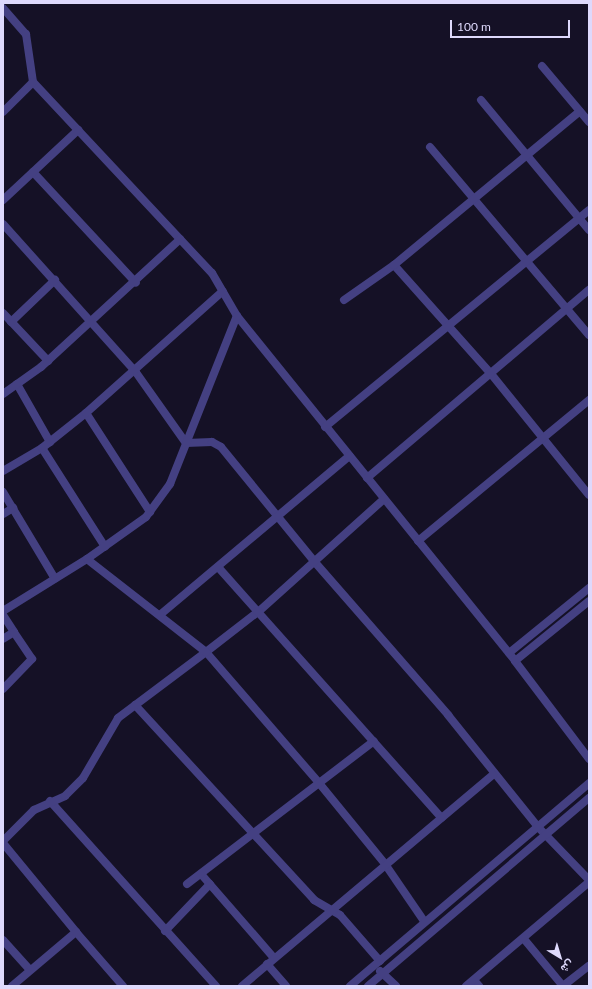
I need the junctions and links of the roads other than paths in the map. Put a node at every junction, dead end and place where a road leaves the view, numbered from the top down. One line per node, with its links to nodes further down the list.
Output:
1 (3, 8): 3 (street)
2 (542, 66): 5 (street)
3 (33, 82): 6 (street); 8 (street)
4 (481, 100): 10 (street)
5 (580, 111): 7 (street); 10 (street)
6 (3, 112)
7 (589, 122)
8 (78, 130): 11 (street); 18 (street)
9 (430, 147): 12 (street)
10 (526, 154): 12 (street); 15 (street)
11 (33, 172): 13 (street); 22 (street)
12 (474, 199): 19 (street); 20 (street)
13 (3, 200)
14 (589, 210): 15 (street)
15 (579, 217): 17 (street); 19 (street)
16 (3, 224): 21 (street)
17 (589, 230)
18 (180, 239): 22 (street); 24 (street)
19 (526, 260): 26 (street); 31 (street)
20 (394, 265): 25 (street); 31 (street)
21 (55, 280): 29 (street); 30 (street)
22 (136, 283): 30 (street)
23 (589, 290): 26 (street)
24 (223, 291): 28 (street); 34 (street)
25 (344, 300)
26 (569, 311): 32 (street); 35 (street)
27 (3, 313): 29 (street)
28 (237, 316): 40 (street); 43 (street)
29 (11, 322): 33 (street)
30 (92, 322): 33 (street); 34 (street)
31 (448, 326): 35 (street); 40 (street)
32 (589, 335)
33 (48, 361): 36 (street)
34 (135, 371): 39 (street); 43 (street)
35 (492, 375): 41 (street); 47 (street)
36 (17, 384): 37 (street); 42 (street)
37 (3, 394)
38 (589, 400): 41 (street)
39 (86, 413): 42 (street); 52 (street)
40 (325, 427): 45 (street)
41 (543, 438): 49 (street); 55 (street)
42 (50, 442): 44 (street)
43 (186, 443): 52 (street); 54 (street)
44 (42, 448): 46 (street); 56 (street)
45 (349, 456): 47 (street); 54 (street)
46 (3, 471)
47 (367, 478): 50 (street)
48 (3, 492): 51 (street)
49 (589, 495)
50 (384, 500): 55 (street); 58 (street)
51 (12, 508): 53 (street); 60 (street)
52 (150, 512): 56 (street)
53 (3, 514)
54 (278, 516): 58 (street); 59 (street)
55 (418, 541): 70 (street)
56 (105, 547): 57 (street)
57 (87, 559): 60 (street); 65 (street)
58 (313, 560): 64 (street); 76 (street)
59 (218, 567): 64 (street); 65 (street)
60 (55, 579): 63 (street)
61 (589, 588): 70 (street)
62 (589, 602): 71 (street)
63 (3, 611)
64 (259, 611): 69 (street); 74 (street)
65 (161, 614): 69 (street)
66 (3, 615): 67 (street)
67 (14, 632): 68 (street); 72 (street)
68 (3, 639)
69 (206, 652): 73 (street); 77 (street)
70 (509, 653): 71 (street)
71 (516, 661): 75 (street)
72 (3, 689)
73 (134, 705): 80 (street); 83 (street)
74 (374, 741): 77 (street); 81 (street)
75 (589, 759)
76 (493, 775): 81 (street); 82 (street)
77 (319, 783): 83 (street); 86 (street)
78 (589, 783): 82 (street)
79 (589, 798): 84 (street)
80 (50, 801): 85 (street); 93 (street)
81 (442, 818): 86 (street)
82 (538, 827): 84 (street); 92 (street)
83 (253, 834): 87 (street); 91 (street)
84 (547, 834): 88 (street); 103 (street)
85 (3, 842): 94 (street)
86 (385, 864): 91 (street); 92 (street)
87 (201, 874): 89 (street); 90 (street)
88 (589, 881): 95 (street)
89 (187, 884)
90 (210, 884): 93 (street); 97 (street)
91 (328, 911): 97 (street); 98 (street)
92 (424, 921): 98 (street)
93 (165, 931): 108 (street)
94 (76, 932): 102 (street); 107 (street)
95 (524, 939): 105 (street); 116 (street)
96 (3, 940): 102 (street)
97 (274, 958): 99 (street)
98 (380, 961): 101 (street)
99 (267, 964): 109 (street); 110 (street)
100 (589, 966): 116 (street)
101 (372, 968): 103 (street); 104 (street); 111 (street)
102 (30, 970): 106 (street)
103 (384, 972): 104 (street); 114 (street)
104 (376, 979): 112 (street); 113 (street)
105 (476, 983): 115 (street)
106 (12, 986)
107 (123, 986)
108 (216, 986)
109 (242, 986)
110 (286, 986)
111 (350, 986)
112 (368, 986)
113 (382, 986)
114 (396, 986)
115 (466, 986)
116 (563, 986)

